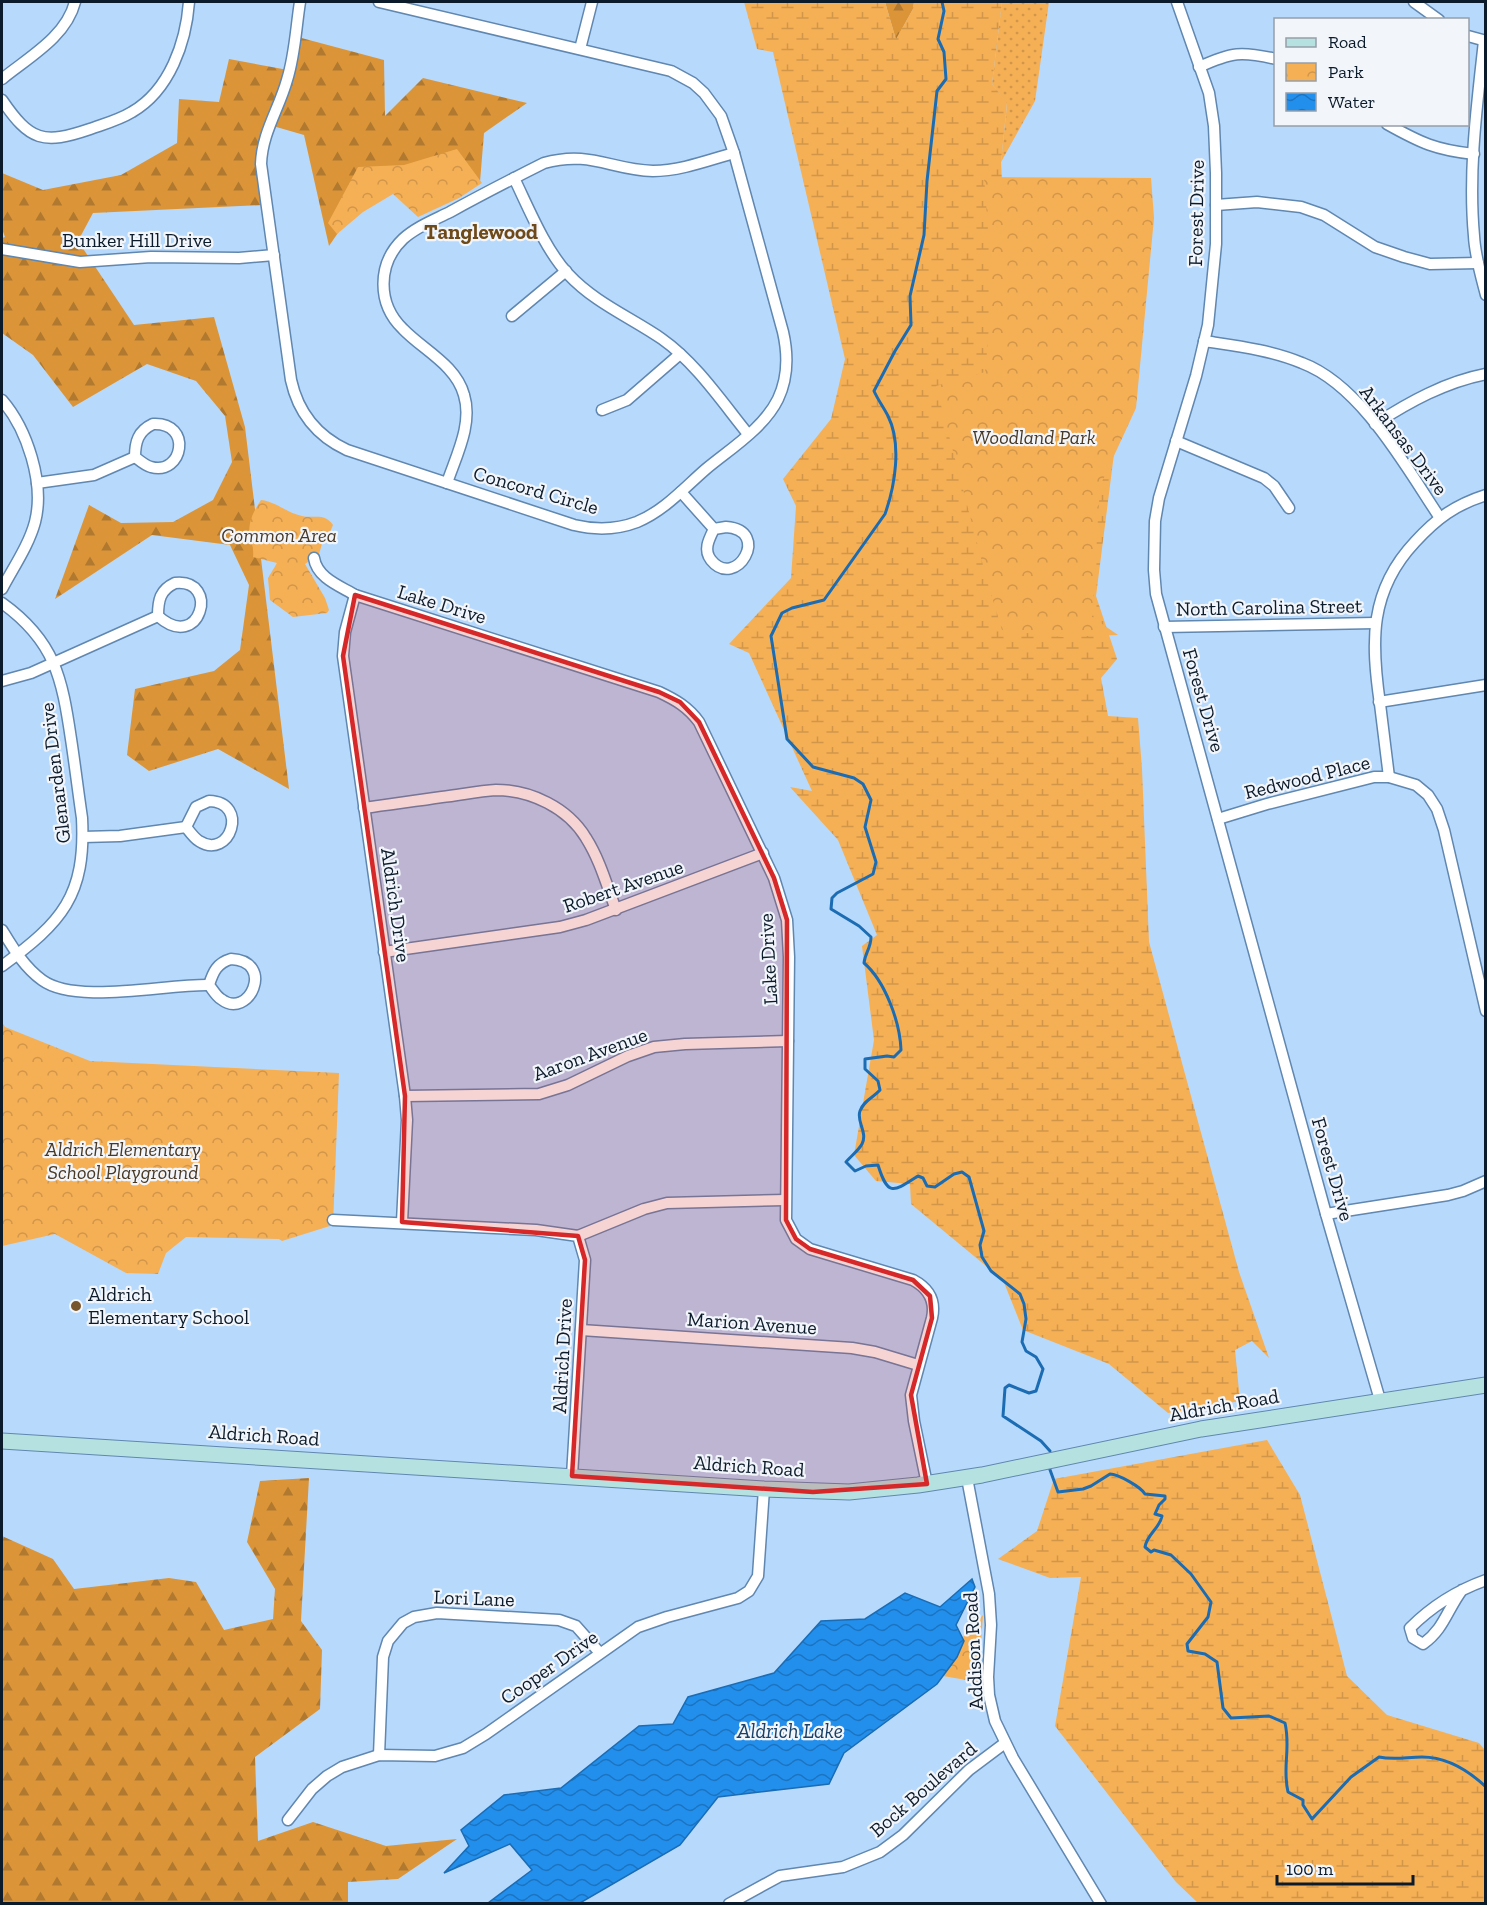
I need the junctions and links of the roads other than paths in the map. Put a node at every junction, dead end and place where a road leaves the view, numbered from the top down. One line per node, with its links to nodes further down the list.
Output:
1 (75, 2): 14 (street)
2 (189, 2): 15 (street)
3 (300, 2): 22 (street, Concord Circle)
4 (379, 2): 11 (street)
5 (592, 2): 11 (street)
6 (1177, 2): 13 (street, Forest Drive)
7 (1414, 2): 8 (street)
8 (1437, 18)
9 (1469, 37): 10 (street)
10 (1485, 41): 18 (street)
11 (580, 49): 17 (street, Concord Circle)
12 (1274, 59): 13 (street)
13 (1200, 67): 20 (street, Forest Drive)
14 (2, 79)
15 (2, 100)
16 (1392, 126): 18 (street)
17 (734, 153): 19 (street); 33 (street, Concord Circle)
18 (1474, 154): 23 (street)
19 (514, 178): 24 (street); 37 (street)
20 (1216, 205): 23 (street); 27 (street, Forest Drive)
21 (2, 249): 22 (street, Bunker Hill Drive)
22 (274, 255): 37 (street, Concord Circle)
23 (1478, 263): 25 (street)
24 (566, 271): 26 (street); 28 (street)
25 (1485, 295)
26 (512, 316)
27 (1204, 341): 32 (street, Arkansas Drive); 34 (street, Forest Drive)
28 (680, 354): 31 (street); 33 (street)
29 (1485, 374): 32 (street)
30 (2, 400): 36 (street)
31 (602, 410)
32 (1375, 424): 41 (street, Arkansas Drive)
33 (748, 434): 38 (street, Concord Circle)
34 (1176, 441): 40 (street); 49 (street, Forest Drive)
35 (135, 458): 35 (street); 36 (street)
36 (37, 483): 44 (street)
37 (447, 483): 38 (street, Concord Circle)
38 (681, 492): 42 (street)
39 (1485, 495): 41 (street)
40 (1289, 508)
41 (1440, 518): 48 (street)
42 (714, 529)
43 (314, 558): 45 (street, Lake Drive)
44 (2, 589)
45 (355, 595): 55 (street, Aldrich Drive); 59 (street, Lake Drive)
46 (2, 603): 50 (street, Glenarden Drive)
47 (158, 616): 47 (street); 50 (street)
48 (1375, 623): 49 (street, North Carolina Street); 53 (street)
49 (1164, 627): 56 (street, Forest Drive)
50 (54, 663): 51 (street); 58 (street, Glenarden Drive)
51 (2, 681)
52 (1485, 685): 53 (street)
53 (1379, 702): 54 (street)
54 (1389, 777): 56 (street, Redwood Place); 66 (street, Redwood Place)
55 (364, 808): 60 (street); 62 (street, Aldrich Drive)
56 (1218, 819): 71 (street, Forest Drive)
57 (186, 827): 57 (street); 58 (street)
58 (83, 837): 63 (street, Glenarden Drive)
59 (763, 854): 60 (street, Robert Avenue); 67 (street, Lake Drive)
60 (616, 910): 62 (street, Robert Avenue)
61 (2, 930): 63 (street)
62 (384, 952): 68 (street, Aldrich Drive)
63 (17, 955): 64 (street, Glenarden Drive); 65 (street)
64 (2, 966)
65 (209, 985): 65 (street)
66 (1485, 1011)
67 (788, 1041): 68 (street, Aaron Avenue); 70 (street, Lake Drive)
68 (405, 1096): 73 (street, Aldrich Drive)
69 (1485, 1181): 71 (street)
70 (785, 1200): 74 (street); 76 (street, Lake Drive)
71 (1326, 1214): 78 (street, Forest Drive)
72 (333, 1220): 73 (street)
73 (402, 1222): 74 (street)
74 (578, 1236): 75 (street, Aldrich Drive)
75 (581, 1330): 76 (street, Marion Avenue); 80 (street, Aldrich Drive)
76 (918, 1365): 82 (street, Lake Drive)
77 (1485, 1384): 78 (main road, Aldrich Road)
78 (1380, 1400): 81 (main road, Aldrich Road)
79 (2, 1441): 80 (main road, Aldrich Road)
80 (572, 1476): 83 (main road, Aldrich Road)
81 (967, 1478): 82 (main road, Aldrich Road); 87 (street, Addison Road)
82 (927, 1484): 83 (main road, Aldrich Road)
83 (764, 1489): 86 (street, Cooper Drive)
84 (1485, 1580): 85 (street)
85 (1462, 1590): 85 (street)
86 (599, 1653): 88 (street, Cooper Drive); 88 (street, Lori Lane)
87 (1005, 1743): 90 (street, Bock Boulevard); 91 (street, Addison Road)
88 (379, 1755): 89 (street, Cooper Drive)
89 (288, 1820)
90 (729, 1904)
91 (1101, 1904)

